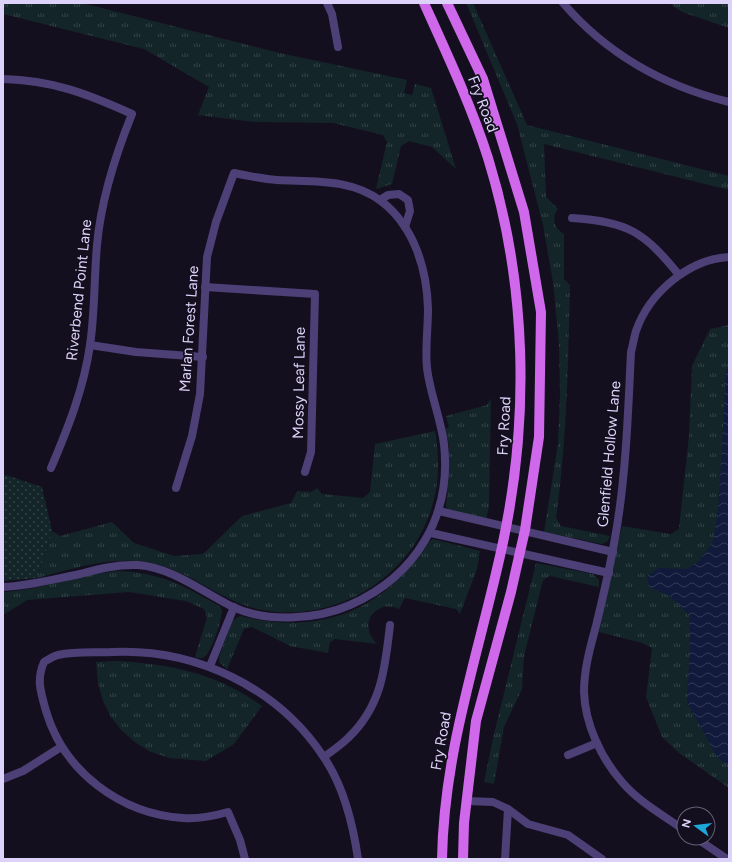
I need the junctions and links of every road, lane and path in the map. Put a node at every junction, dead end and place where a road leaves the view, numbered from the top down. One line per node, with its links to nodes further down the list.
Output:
1 (328, 3): 5 (street)
2 (424, 3): 20 (main road, Fry Road)
3 (447, 3): 21 (main road, Fry Road)
4 (563, 3): 7 (street)
5 (338, 47)
6 (3, 79): 14 (street, Riverbend Point Lane)
7 (729, 102)
8 (380, 200): 10 (street); 10 (street); 13 (street, Marlan Forest Lane)
9 (572, 218): 12 (street)
10 (405, 226): 19 (street)
11 (729, 257): 12 (street, Glenfield Hollow Lane)
12 (679, 275): 24 (street, Glenfield Hollow Lane)
13 (205, 287): 15 (street, Marlan Forest Lane); 17 (street, Mossy Leaf Lane)
14 (90, 345): 15 (street); 16 (street, Riverbend Point Lane)
15 (203, 357): 18 (street, Marlan Forest Lane)
16 (51, 468)
17 (305, 472)
18 (176, 488)
19 (439, 511): 20 (street); 22 (street)
20 (506, 526): 21 (street); 23 (main road, Fry Road)
21 (526, 530): 24 (street); 25 (main road, Fry Road)
22 (431, 533): 23 (street); 28 (street)
23 (502, 549): 25 (street); 42 (main road, Fry Road)
24 (613, 552): 26 (street, Glenfield Hollow Lane)
25 (520, 554): 26 (street); 36 (main road, Fry Road)
26 (608, 573): 31 (street, Glenfield Hollow Lane)
27 (3, 587): 28 (street)
28 (234, 607): 30 (street)
29 (390, 625): 34 (street)
30 (210, 666): 32 (street); 34 (street)
31 (597, 743): 33 (street); 38 (street, Glenfield Hollow Lane)
32 (61, 747): 35 (street); 40 (street)
33 (568, 755)
34 (324, 757): 41 (street)
35 (3, 779)
36 (466, 801): 37 (street); 43 (main road, Fry Road)
37 (508, 809): 44 (street); 45 (street)
38 (676, 824)
39 (708, 846): 46 (street)
40 (245, 859)
41 (358, 859)
42 (442, 859)
43 (463, 859)
44 (505, 859)
45 (602, 859)
46 (727, 859)

